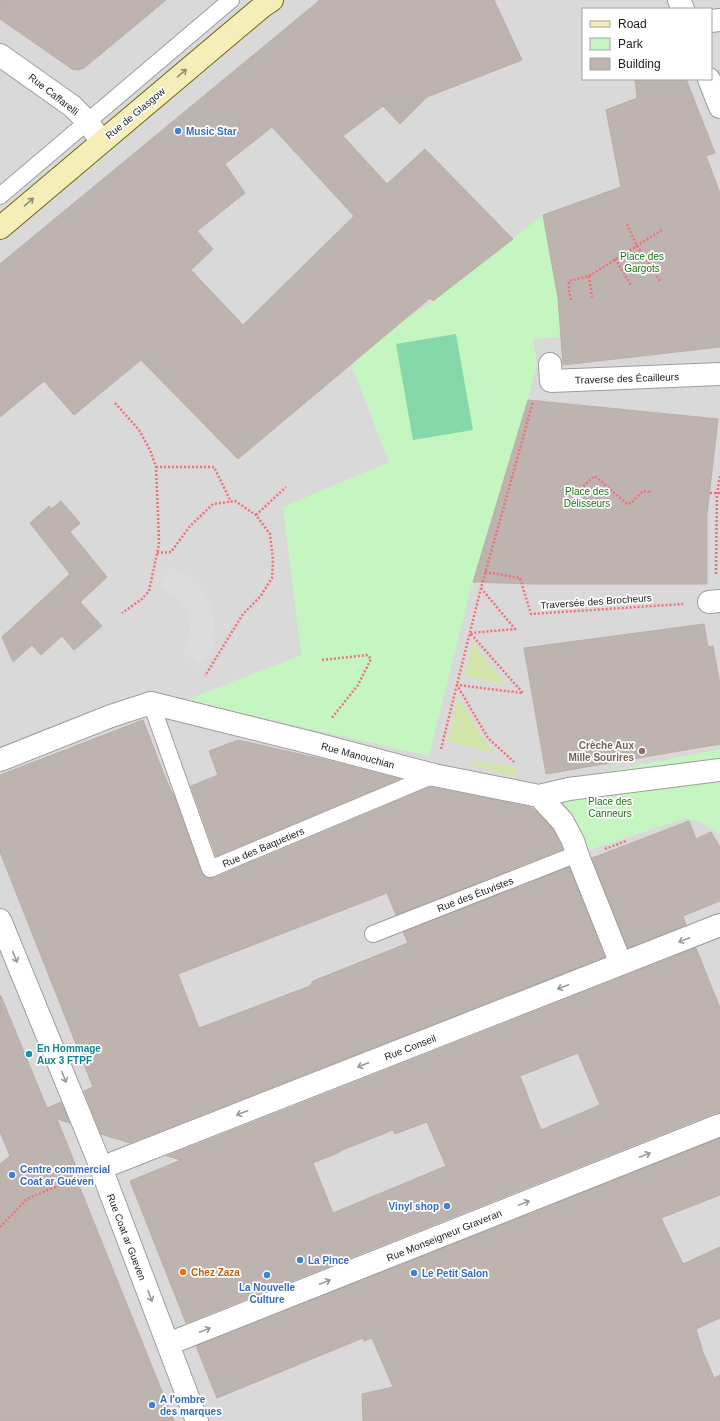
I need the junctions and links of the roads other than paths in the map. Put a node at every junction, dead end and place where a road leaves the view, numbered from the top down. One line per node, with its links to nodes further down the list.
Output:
1 (231, 0): 6 (lane)
2 (272, 0): 7 (main road, Rue de Glasgow, one-way to 2)
3 (0, 55): 6 (street, Rue Caffarelli)
4 (710, 80): 5 (street)
5 (720, 107)
6 (87, 121): 7 (street, Rue Caffarelli); 8 (lane)
7 (101, 141): 9 (main road, Rue de Glasgow, one-way to 7)
8 (0, 196)
9 (0, 228)
10 (550, 364): 11 (street, Traverse des Écailleurs)
11 (720, 374)
12 (151, 703): 13 (street); 15 (street, Rue Manouchian); 15 (lane, Rue des Baquetiers)
13 (0, 760)
14 (720, 770): 16 (street)
15 (434, 775): 16 (street, Rue Manouchian)
16 (539, 796): 17 (street)
17 (577, 854): 20 (lane, Rue des Étuvistes); 21 (street)
18 (0, 920): 23 (street, Rue Coat ar Gueven, one-way to 23)
19 (720, 925): 21 (street, Rue Conseil, one-way to 21)
20 (373, 934)
21 (621, 964): 23 (street, Rue Conseil, one-way to 23)
22 (720, 1125): 24 (street, Rue Monseigneur Graveran, one-way to 22)
23 (101, 1168): 24 (street, Rue Coat ar Gueven, one-way to 24)
24 (168, 1344): 25 (street, Rue Coat ar Gueven)
25 (197, 1421)

